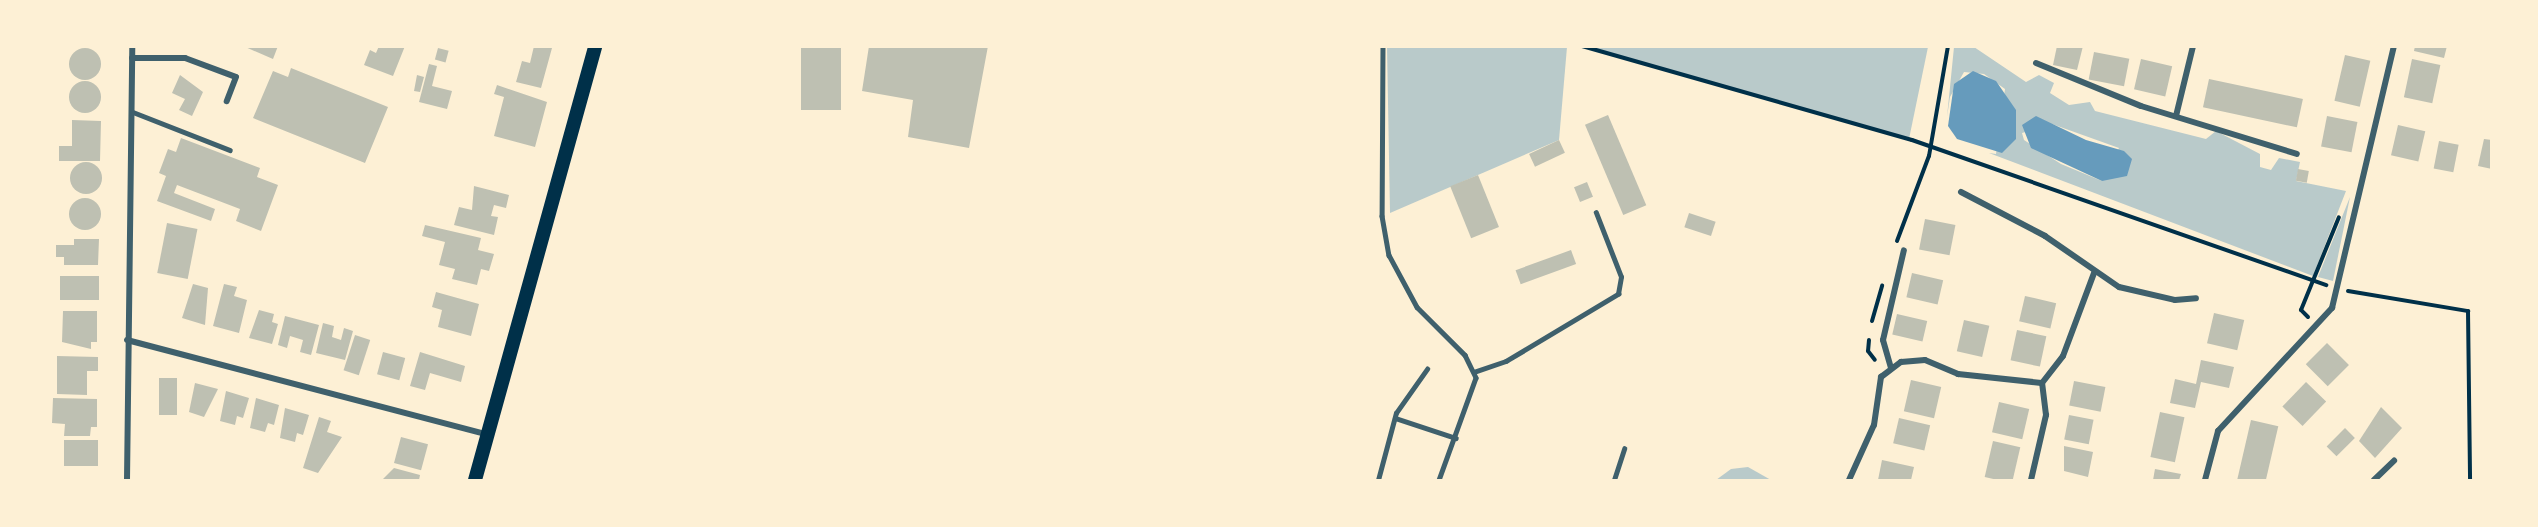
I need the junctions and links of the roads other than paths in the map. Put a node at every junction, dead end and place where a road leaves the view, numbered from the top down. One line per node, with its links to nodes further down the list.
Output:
1 (132, 46): 6 (street)
2 (595, 46): 24 (main road)
3 (1383, 46): 21 (lane)
4 (2193, 46): 10 (street)
5 (2394, 46): 35 (street)
6 (132, 58): 8 (street); 9 (street)
7 (2036, 63): 10 (street)
8 (227, 101)
9 (133, 112): 11 (lane); 18 (street)
10 (2176, 116): 12 (street)
11 (230, 150)
12 (2297, 154)
13 (1961, 192): 16 (street)
14 (1596, 213): 21 (lane)
15 (1904, 250): 19 (street)
16 (2094, 273): 17 (street); 22 (street)
17 (2196, 298)
18 (127, 340): 24 (street); 28 (street)
19 (1890, 368): 22 (street); 33 (street)
20 (1427, 369): 23 (lane)
21 (1474, 372): 25 (lane)
22 (2042, 383): 34 (street)
23 (1395, 418): 25 (lane); 30 (lane)
24 (488, 434): 29 (main road)
25 (1456, 438): 31 (lane)
26 (1624, 449): 32 (lane)
27 (2394, 461): 36 (street)
28 (127, 480)
29 (475, 480)
30 (1378, 480)
31 (1439, 480)
32 (1614, 480)
33 (1849, 480)
34 (2031, 480)
35 (2205, 480)
36 (2374, 480)

